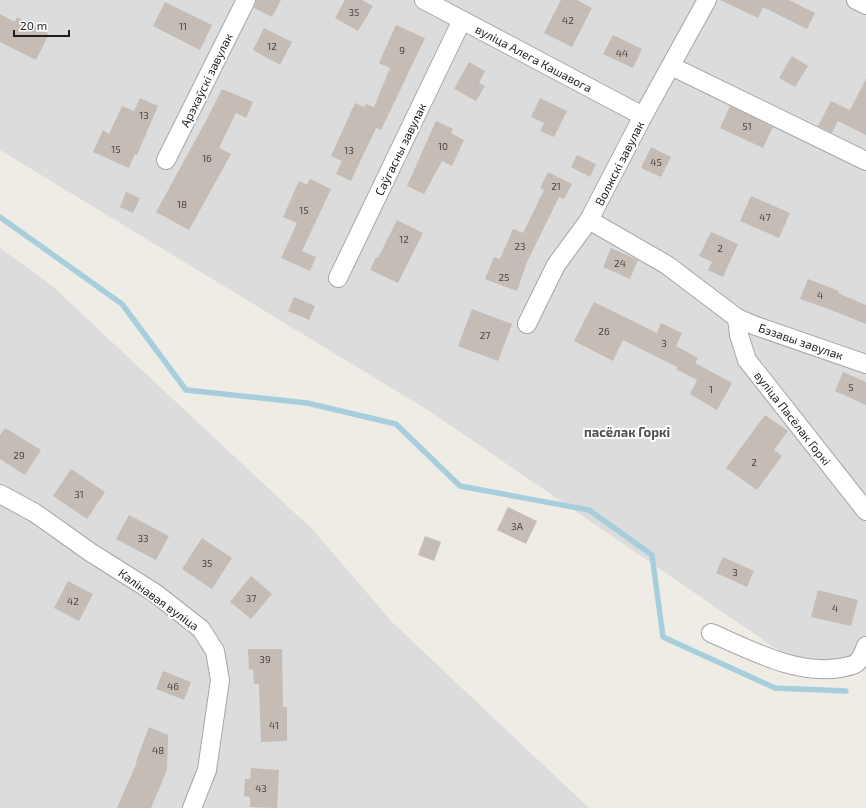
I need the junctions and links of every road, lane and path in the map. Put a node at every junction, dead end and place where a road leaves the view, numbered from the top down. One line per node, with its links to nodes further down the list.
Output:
1 (246, 0): 9 (street, Арэхаўскі завулак)
2 (424, 0): 6 (street, вуліца Алега Кашавога)
3 (707, 0): 7 (street, Волжскі завулак)
4 (856, 0): 5 (street)
5 (866, 5)
6 (462, 20): 8 (street, вуліца Алега Кашавога); 12 (street, Саўгасны завулак)
7 (671, 66): 8 (street, Волжскі завулак); 10 (street)
8 (643, 116): 11 (street, Волжскі завулак)
9 (166, 160)
10 (866, 161)
11 (589, 220): 13 (street, Бэзавы завулак); 14 (street, Волжскі завулак)
12 (338, 278)
13 (737, 318): 15 (street, Бэзавы завулак); 17 (street, вуліца Пасёлак Горкі)
14 (527, 324)
15 (866, 364)
16 (0, 494): 20 (street, Калінавая вуліца)
17 (866, 511)
18 (711, 633): 19 (street)
19 (866, 646)
20 (192, 808)

